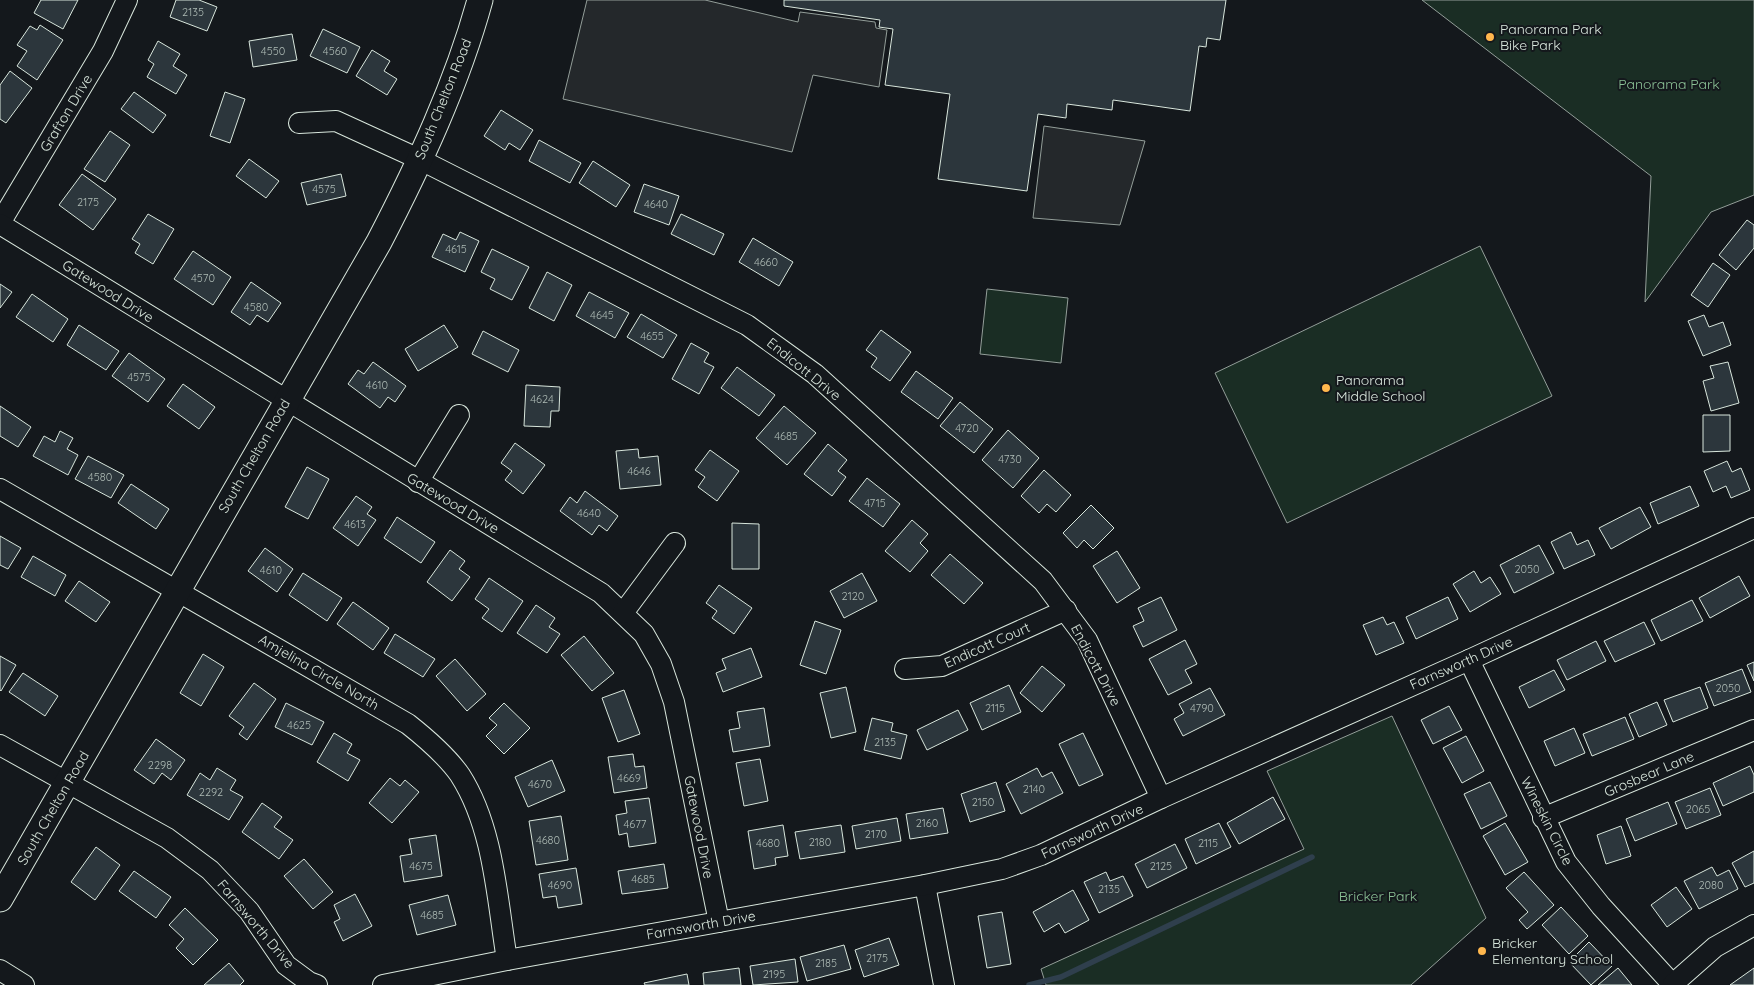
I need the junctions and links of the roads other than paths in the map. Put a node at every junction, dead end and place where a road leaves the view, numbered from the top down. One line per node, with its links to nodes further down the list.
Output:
1 (127, 0): 5 (street, Grafton Drive)
2 (480, 0): 4 (main road, South Chelton Road)
3 (299, 123): 4 (street, Endicott Drive)
4 (419, 158): 6 (main road, South Chelton Road); 13 (street, Endicott Drive)
5 (0, 224): 6 (street, Gatewood Drive)
6 (286, 401): 8 (street, Gatewood Drive); 12 (main road, South Chelton Road)
7 (459, 415): 8 (street)
8 (418, 482): 14 (street, Gatewood Drive)
9 (0, 489): 12 (street, Amjelina Circle North)
10 (1754, 528): 15 (street, Farnsworth Drive)
11 (675, 543): 14 (street)
12 (178, 591): 19 (main road, South Chelton Road); 26 (street, Amjelina Circle North)
13 (1066, 610): 16 (street, Endicott Court); 20 (street, Endicott Drive)
14 (623, 613): 24 (street, Gatewood Drive)
15 (1469, 660): 20 (street, Farnsworth Drive); 21 (street, Wineskin Circle)
16 (905, 669)
17 (1754, 730): 21 (street, Grosbear Lane)
18 (0, 746): 19 (street, Farnsworth Drive)
19 (68, 784): 23 (main road, South Chelton Road); 29 (street, Farnsworth Drive)
20 (1161, 798): 22 (street, Farnsworth Drive)
21 (1543, 818): 32 (street, Wineskin Circle)
22 (925, 885): 24 (street, Farnsworth Drive); 31 (street)
23 (0, 899)
24 (719, 922): 26 (street, Farnsworth Drive)
25 (1754, 925): 32 (street)
26 (507, 960): 30 (street, Farnsworth Drive)
27 (0, 970): 28 (street)
28 (24, 985)
29 (317, 985)
30 (384, 985)
31 (944, 985)
32 (1673, 985)

